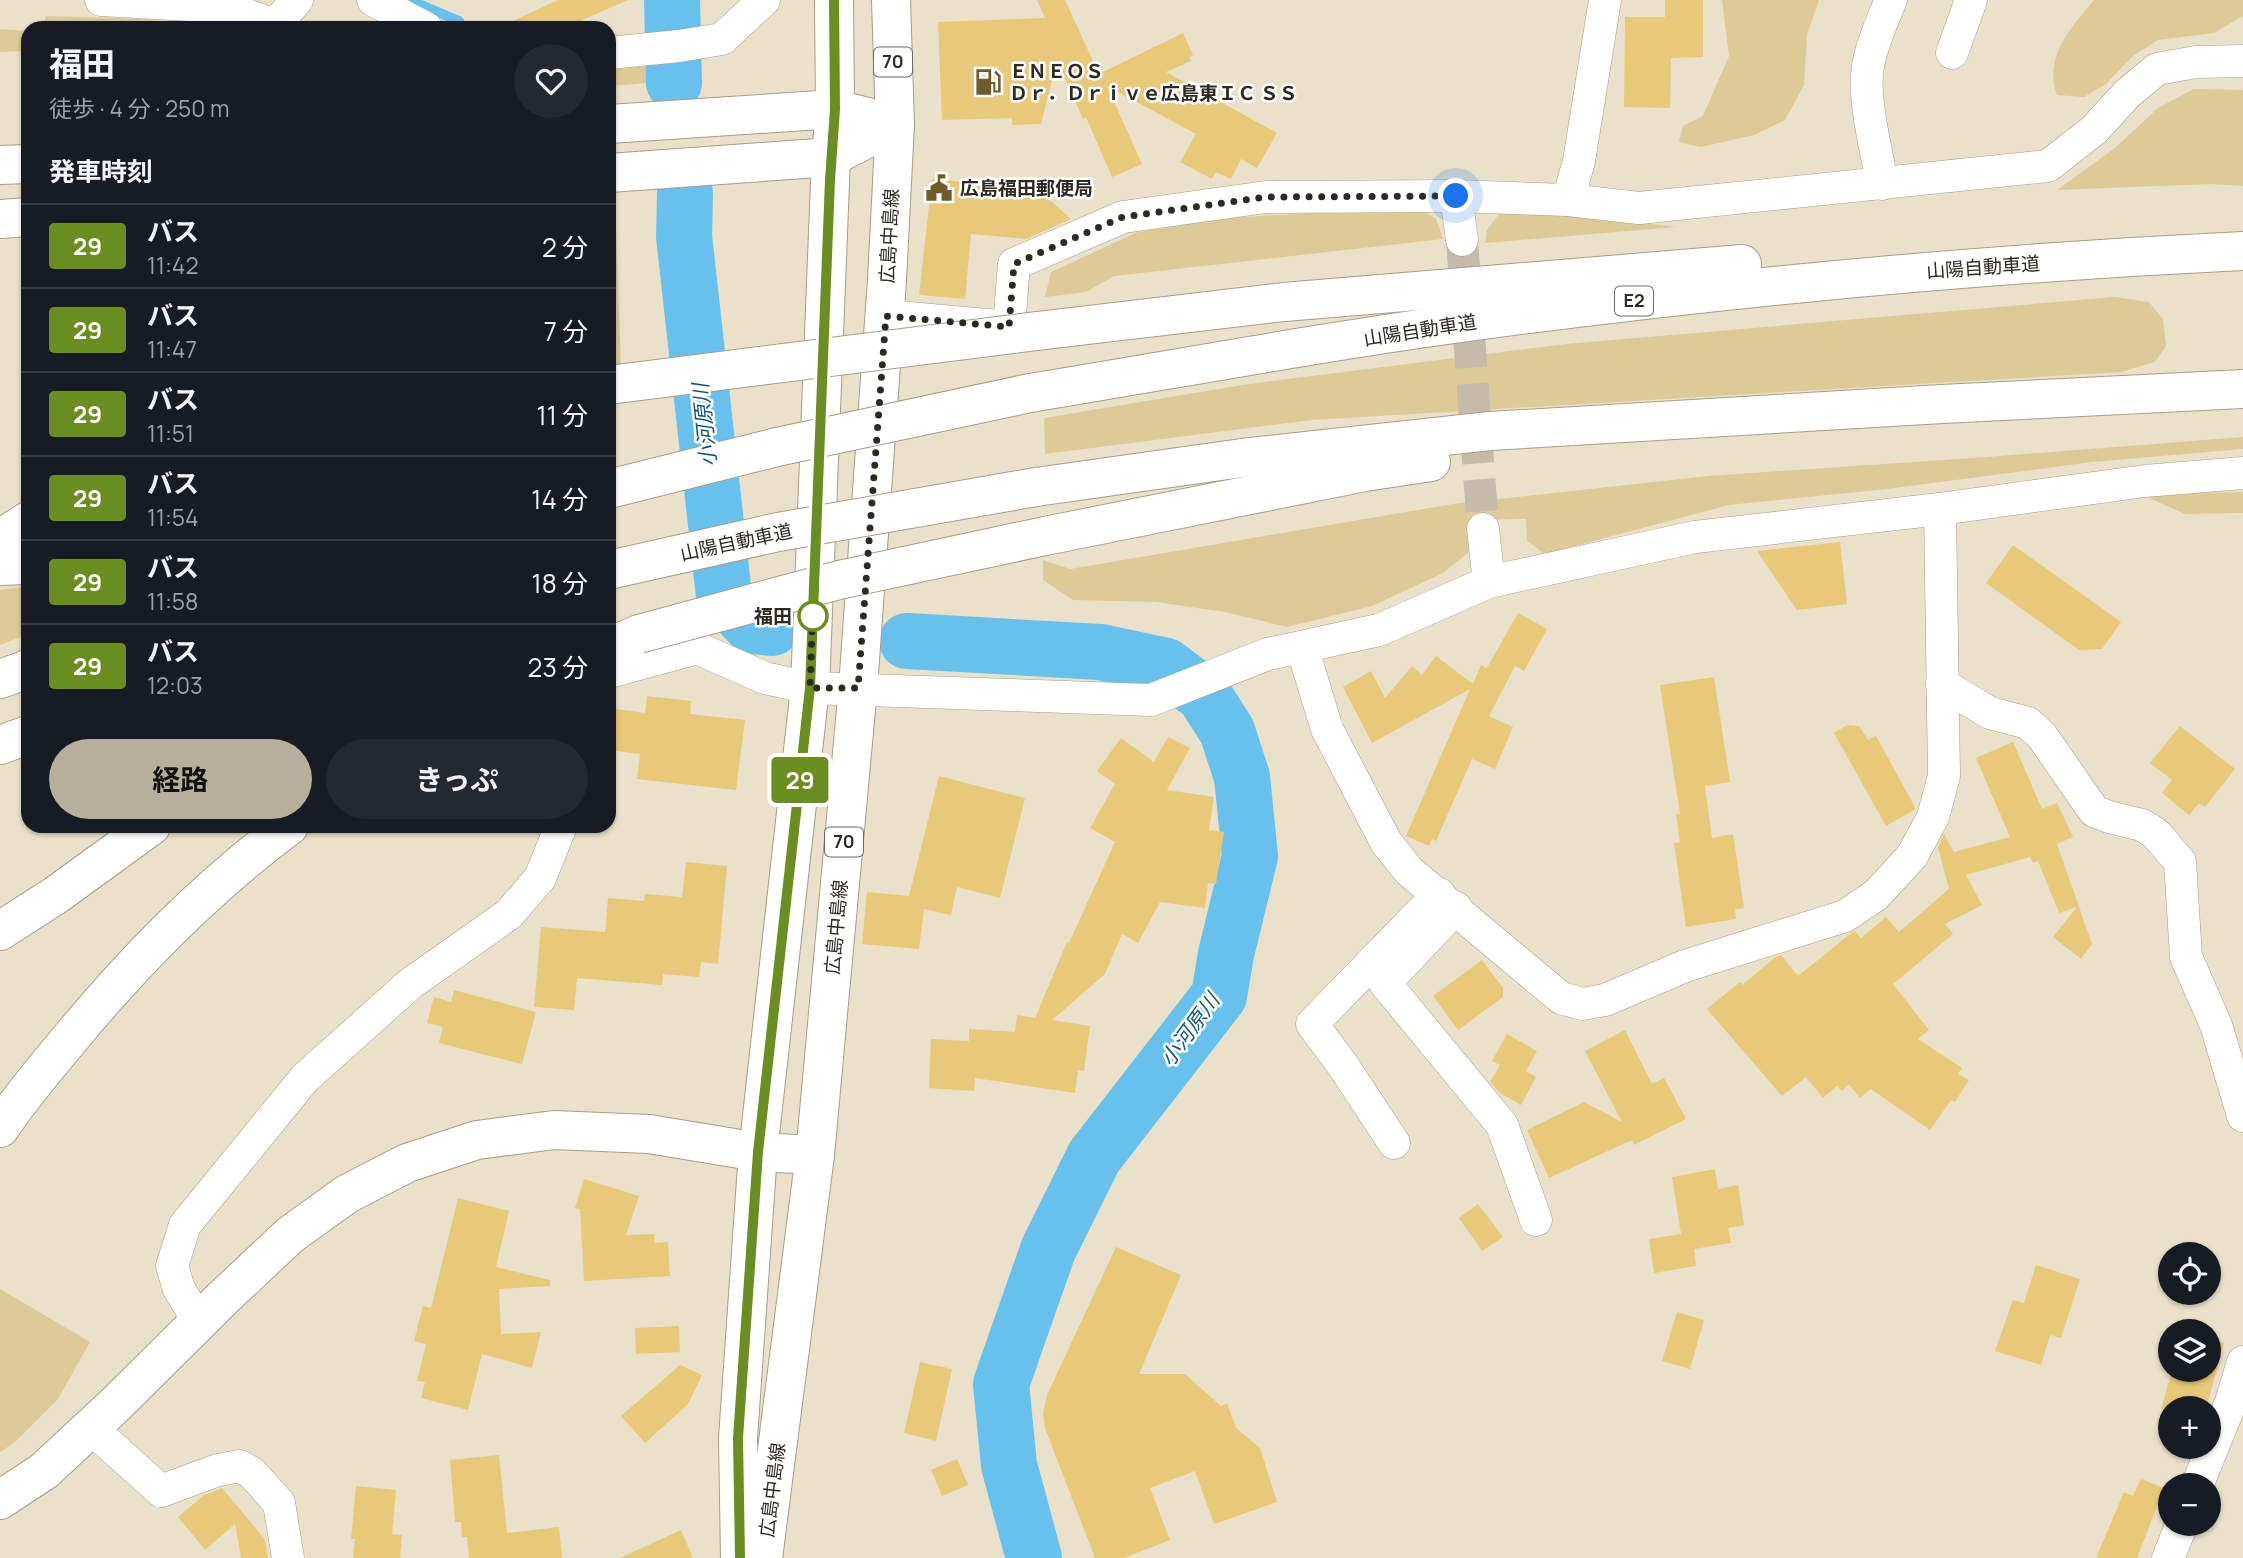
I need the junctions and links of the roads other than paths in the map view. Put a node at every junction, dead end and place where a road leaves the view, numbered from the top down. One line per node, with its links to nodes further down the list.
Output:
1 (100, 0): 10 (street)
2 (297, 0): 11 (street)
3 (373, 0): 12 (street)
4 (764, 0): 13 (street)
5 (834, 0): 16 (main road, 広島中島線)
6 (891, 0): 18 (main road, 広島中島線 / 70)
7 (1605, 0): 25 (street)
8 (1891, 0): 23 (street)
9 (1971, 0): 14 (street)
10 (265, 21)
11 (282, 21)
12 (413, 21)
13 (616, 52)
14 (1952, 53)
15 (2243, 61): 23 (street)
16 (835, 109): 17 (main road); 18 (main road); 19 (main road, 広島中島線)
17 (616, 124)
18 (895, 124): 19 (main road); 31 (main road, 広島中島線 / 70)
19 (831, 157): 22 (main road); 53 (main road, 広島中島線)
20 (21, 164): 21 (main road)
21 (0, 165)
22 (616, 172)
23 (1882, 184): 25 (street)
24 (1456, 196): 25 (street); 28 (street); 31 (street)
25 (1568, 200)
26 (21, 218): 27 (main road)
27 (0, 219)
28 (1462, 240)
29 (2243, 251): 30 (main road, 山陽自動車道 / E2)
30 (2143, 256): 32 (main road, bridge); 38 (main road, 山陽自動車道 / E2, bridge)
31 (886, 316): 54 (main road, 広島中島線 / 70)
32 (853, 355): 33 (main road, bridge); 35 (main road, bridge)
33 (616, 384)
34 (2243, 389): 36 (main road, 山陽自動車道)
35 (616, 407)
36 (1759, 415): 45 (main road, 山陽自動車道, bridge); 47 (main road, bridge)
37 (2243, 473): 39 (street)
38 (616, 487)
39 (1940, 509): 46 (street); 52 (street)
40 (21, 526): 42 (main road)
41 (1483, 529): 46 (street)
42 (0, 539)
43 (21, 565): 44 (main road)
44 (0, 566)
45 (616, 568)
46 (1489, 582): 48 (street)
47 (619, 641)
48 (1302, 647): 54 (street); 60 (street)
49 (616, 670): 53 (street)
50 (21, 672): 51 (main road)
51 (0, 679)
52 (1942, 684): 60 (street); 62 (street)
53 (810, 688): 54 (street); 65 (main road, 広島中島線)
54 (858, 688): 66 (main road, 広島中島線 / 70)
55 (21, 738): 56 (main road)
56 (0, 745)
57 (141, 833): 61 (main road)
58 (280, 833): 63 (main road)
59 (558, 833): 68 (street)
60 (1447, 901): 64 (street); 67 (street)
61 (0, 931)
62 (2243, 1116)
63 (0, 1128)
64 (1394, 1143)
65 (758, 1152): 66 (main road); 68 (main road); 75 (main road, 広島中島線)
66 (815, 1155): 76 (main road, 広島中島線 / 70)
67 (1536, 1220)
68 (199, 1322): 70 (main road)
69 (2243, 1362): 71 (street)
70 (91, 1428): 72 (main road); 74 (street)
71 (2202, 1473)
72 (0, 1500)
73 (2177, 1536): 77 (street)
74 (288, 1558)
75 (740, 1558)
76 (763, 1558)
77 (2168, 1558)

